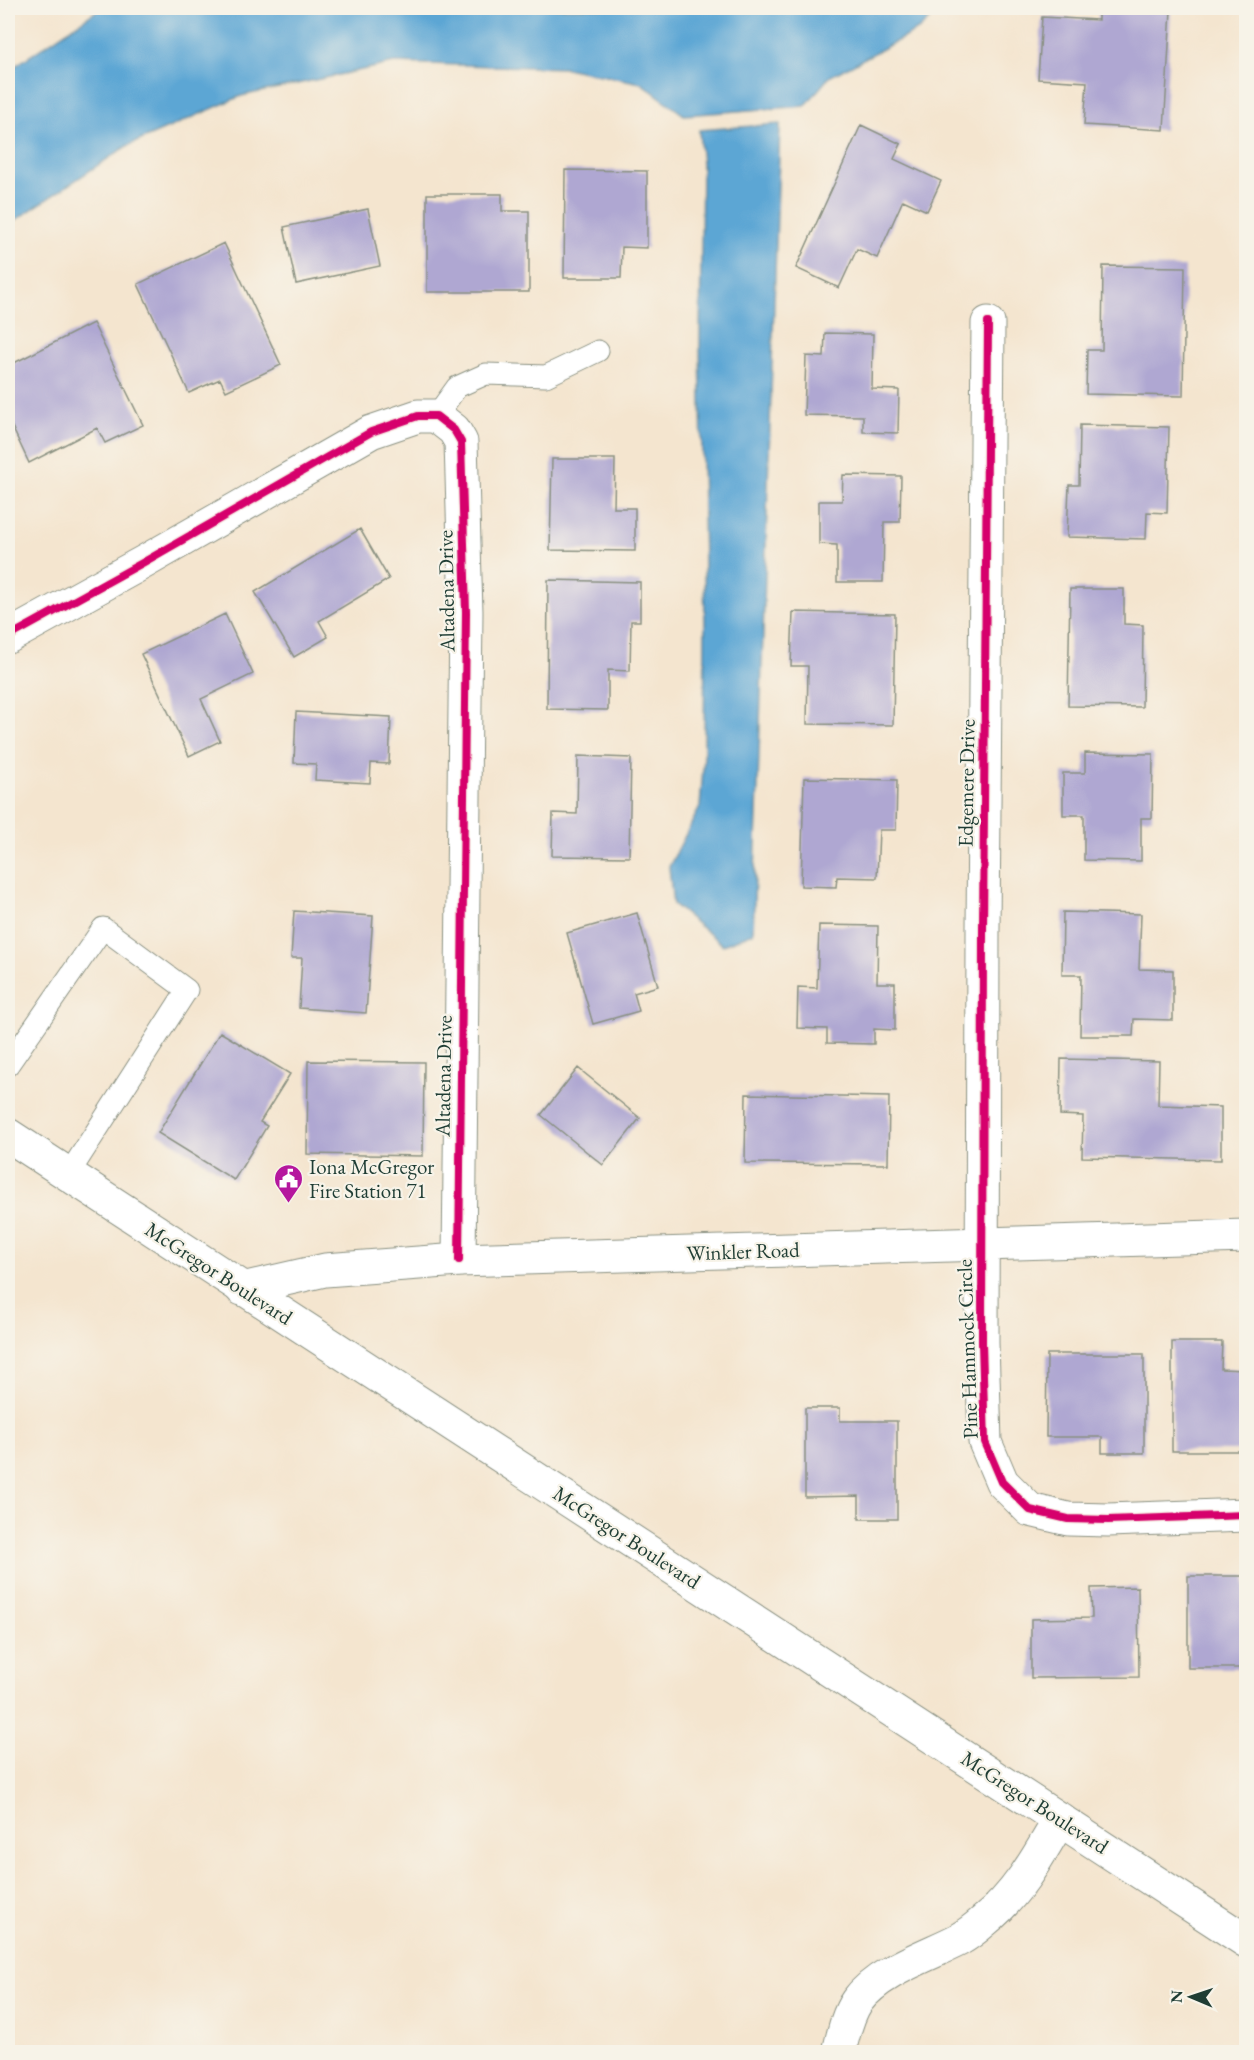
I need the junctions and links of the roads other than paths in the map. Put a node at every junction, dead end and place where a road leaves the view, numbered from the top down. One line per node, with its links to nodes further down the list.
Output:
1 (988, 323): 9 (street, Edgemere Drive)
2 (598, 351): 3 (lane)
3 (436, 416): 4 (street); 10 (street, Altadena Drive)
4 (8, 637)
5 (8, 1065): 7 (lane)
6 (8, 1135): 7 (street, McGregor Boulevard)
7 (68, 1175): 11 (street, McGregor Boulevard)
8 (1246, 1236): 9 (street, Winkler Road)
9 (982, 1244): 10 (street, Winkler Road); 12 (street, Pine Hammock Circle)
10 (459, 1260): 11 (street, Winkler Road)
11 (243, 1289): 13 (street, McGregor Boulevard)
12 (1246, 1515)
13 (1060, 1819): 14 (street, McGregor Boulevard); 15 (street)
14 (1246, 1941)
15 (839, 2052)

